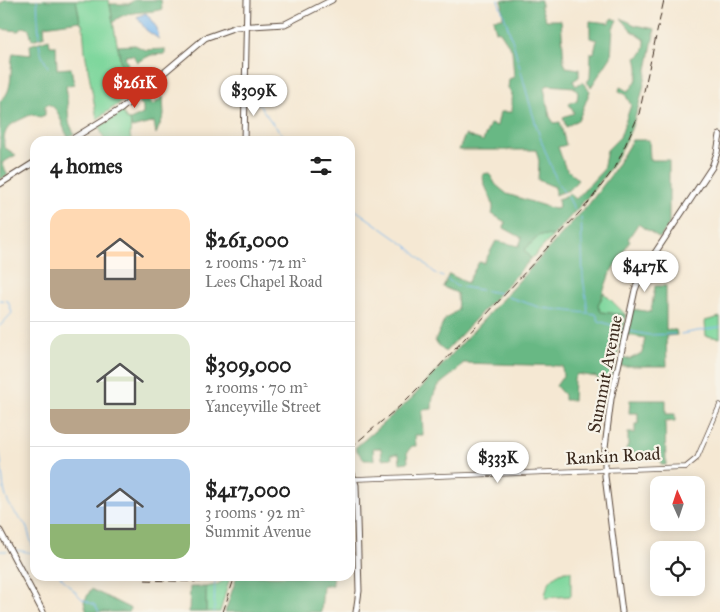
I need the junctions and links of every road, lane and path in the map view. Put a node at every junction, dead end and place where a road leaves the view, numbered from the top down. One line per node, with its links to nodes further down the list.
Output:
1 (247, 0): 3 (main road)
2 (332, 0): 3 (main road)
3 (247, 26): 5 (main road); 6 (main road)
4 (720, 135): 10 (main road, Summit Avenue)
5 (77, 136)
6 (244, 136)
7 (30, 165): 8 (main road)
8 (0, 184)
9 (720, 405): 10 (street, Rankin Road)
10 (605, 470): 11 (street, Rankin Road); 15 (main road, Summit Avenue)
11 (355, 479): 14 (main road)
12 (0, 531): 13 (main road)
13 (43, 612)
14 (356, 612)
15 (622, 612)

